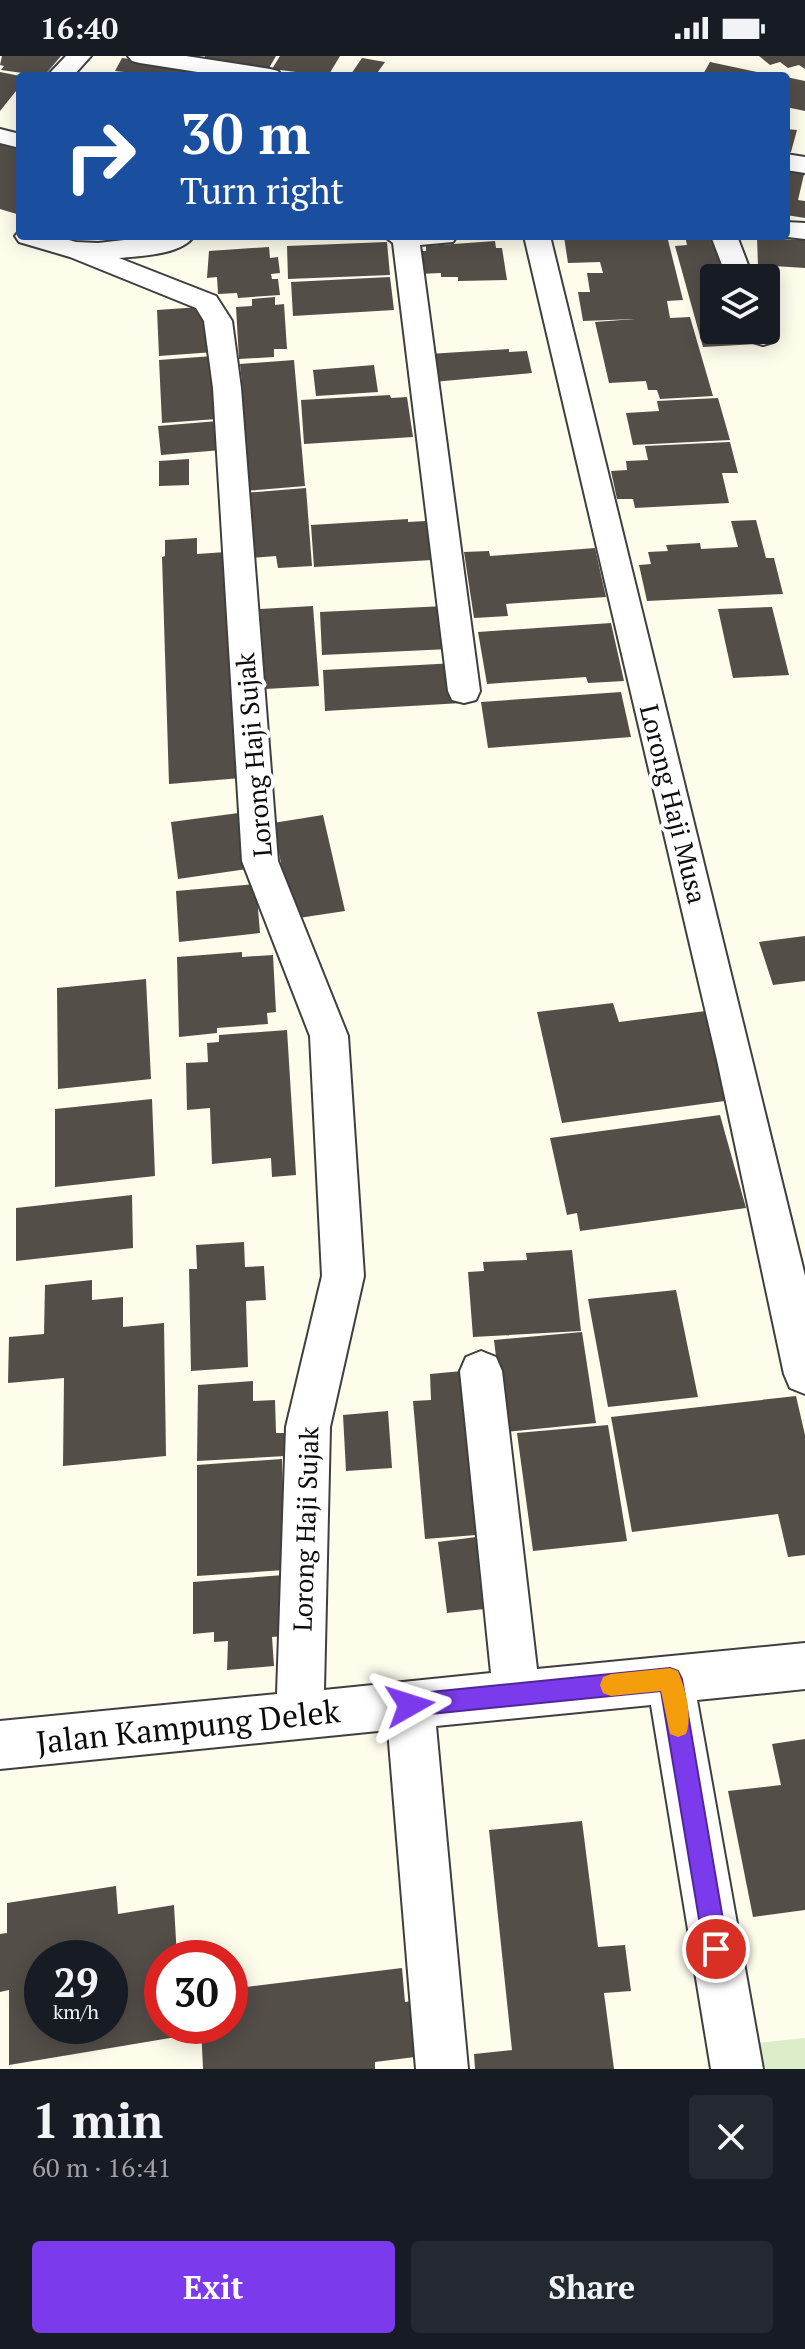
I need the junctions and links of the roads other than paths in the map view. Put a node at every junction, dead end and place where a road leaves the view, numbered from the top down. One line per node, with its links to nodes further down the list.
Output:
1 (79, 56): 4 (street)
2 (140, 56): 3 (street)
3 (196, 64): 5 (street)
4 (63, 72)
5 (245, 72)
6 (42, 240): 11 (street)
7 (176, 240): 11 (street)
8 (402, 240): 13 (street)
9 (538, 240): 15 (street, Lorong Haji Musa)
10 (726, 240): 12 (street)
11 (79, 251): 20 (street, Lorong Haji Sujak)
12 (735, 264)
13 (464, 691)
14 (481, 1371): 18 (street)
15 (805, 1374)
16 (805, 1666): 17 (street, Jalan Kampung Delek)
17 (670, 1679): 18 (street, Jalan Kampung Delek); 23 (street)
18 (517, 1695): 19 (street, Jalan Kampung Delek)
19 (410, 1705): 20 (street, Jalan Kampung Delek); 22 (street)
20 (300, 1716): 21 (street, Jalan Kampung Delek)
21 (0, 1745)
22 (442, 2069)
23 (737, 2069)

